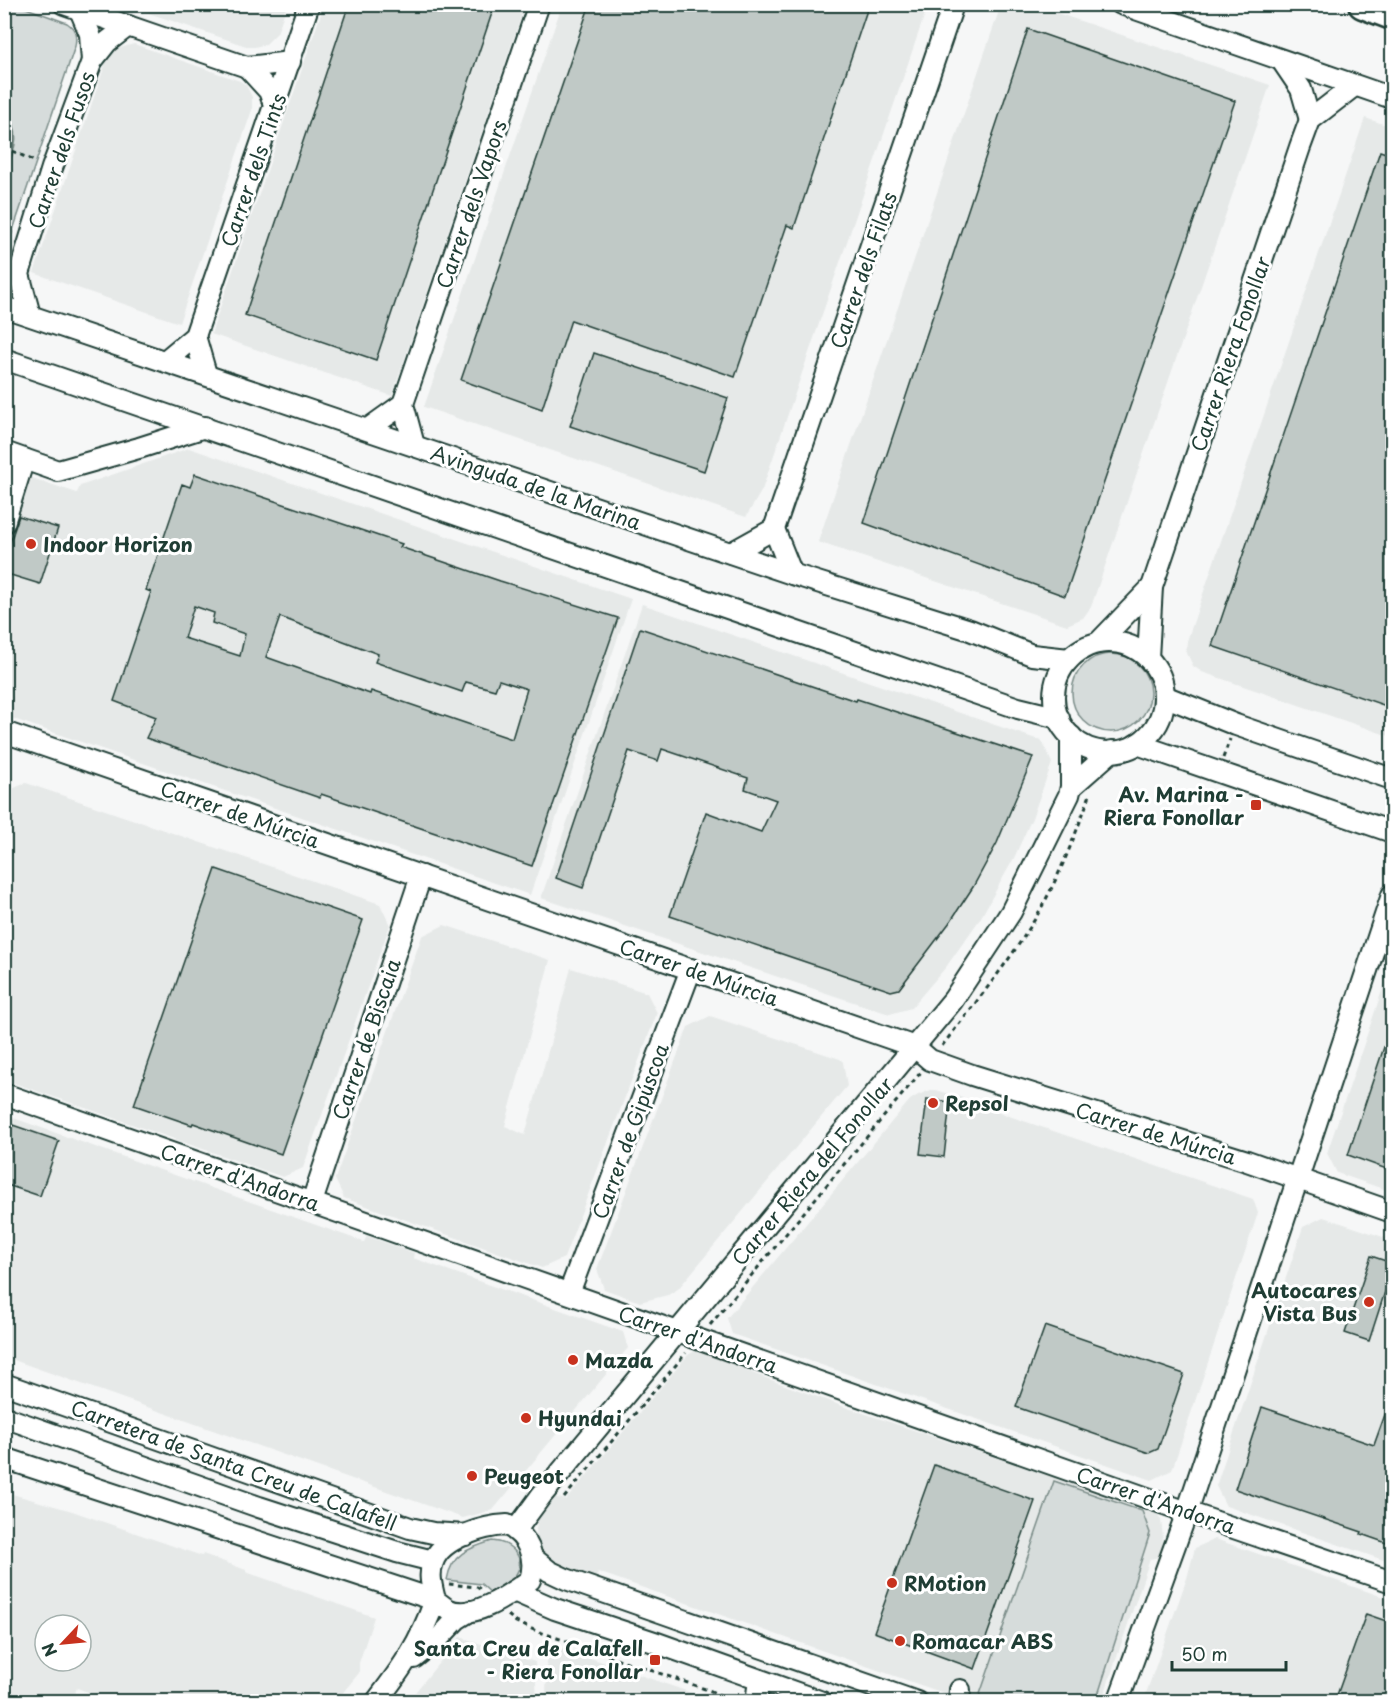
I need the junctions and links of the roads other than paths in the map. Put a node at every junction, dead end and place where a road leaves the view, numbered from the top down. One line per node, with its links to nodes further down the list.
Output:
1 (309, 4): 11 (street, Carrer dels Tints)
2 (539, 4): 24 (street, Carrer dels Vapors)
3 (1121, 4): 9 (street)
4 (1363, 4): 7 (highway)
5 (72, 7): 8 (street); 10 (street, Carrer dels Fusos)
6 (953, 7): 31 (street, Carrer dels Filats)
7 (1392, 15)
8 (128, 26): 10 (street, Carrer dels Fusos); 12 (street)
9 (1282, 61): 13 (street); 16 (street)
10 (92, 62): 17 (street, Carrer dels Fusos)
11 (290, 62): 12 (street); 15 (street, Carrer dels Tints)
12 (247, 67): 15 (street)
13 (1354, 86): 14 (street); 16 (street)
14 (1392, 98)
15 (275, 106): 20 (street, Carrer dels Tints)
16 (1310, 120): 34 (street, Carrer Riera Fonollar)
17 (12, 279): 19 (street, Carrer dels Fusos)
18 (4, 307): 19 (street, Avinguda de la Marina)
19 (30, 315): 22 (street, Avinguda de la Marina)
20 (195, 336): 22 (street); 23 (street)
21 (4, 359): 25 (street)
22 (165, 361): 23 (street, Avinguda de la Marina)
23 (206, 374): 26 (street, Avinguda de la Marina)
24 (403, 404): 26 (street); 27 (street)
25 (205, 427): 29 (street); 39 (street)
26 (368, 429): 27 (street, Avinguda de la Marina)
27 (414, 445): 32 (street, Avinguda de la Marina)
28 (4, 452): 29 (street)
29 (24, 459): 30 (street)
30 (4, 523)
31 (774, 529): 32 (street); 33 (street)
32 (731, 553): 33 (street, Avinguda de la Marina)
33 (792, 574): 37 (street, Avinguda de la Marina)
34 (1152, 587): 35 (street, Carrer Riera Fonollar); 36 (street, Carrer Riera Fonollar)
35 (1098, 643): 36 (street); 37 (street)
36 (1148, 658): 38 (street)
37 (1070, 659): 39 (street)
38 (1164, 696): 42 (street); 44 (street)
39 (1059, 718): 41 (street)
40 (5, 735): 47 (street, Carrer de Múrcia)
41 (1071, 736): 43 (street); 45 (street)
42 (1137, 744): 43 (street); 46 (street)
43 (1112, 751): 45 (street)
44 (1392, 779)
45 (1071, 787): 50 (street, Carrer Riera del Fonollar)
46 (1392, 832)
47 (422, 876): 49 (street, Carrer de Múrcia); 53 (street, Carrer de Biscaia)
48 (1392, 895): 52 (street)
49 (691, 969): 50 (street, Carrer de Múrcia); 55 (street, Carrer de Gipúscoa)
50 (915, 1047): 52 (street, Carrer de Múrcia); 56 (street, Carrer Riera del Fonollar)
51 (4, 1094): 53 (street, Carrer d'Andorra)
52 (1298, 1179): 54 (street, Carrer de Múrcia); 60 (street)
53 (312, 1202): 55 (street, Carrer d'Andorra)
54 (1392, 1212)
55 (569, 1293): 56 (street, Carrer d'Andorra)
56 (678, 1332): 60 (street, Carrer d'Andorra); 61 (street, Carrer Riera del Fonollar)
57 (4, 1384): 62 (street, Carretera de Santa Creu de Calafell)
58 (4, 1417): 64 (street, Carretera de Santa Creu de Calafell)
59 (4, 1458): 67 (street)
60 (1187, 1512): 65 (street, Carrer d'Andorra); 75 (street)
61 (516, 1530): 62 (street); 63 (street)
62 (466, 1535): 64 (street)
63 (533, 1558): 66 (street); 74 (street)
64 (433, 1561): 67 (street)
65 (1392, 1582)
66 (514, 1591): 68 (street); 70 (street)
67 (435, 1600): 68 (street); 69 (street)
68 (470, 1611): 69 (street)
69 (404, 1665): 71 (street)
70 (759, 1680): 72 (street); 73 (street)
71 (376, 1701)
72 (756, 1701)
73 (822, 1701)
74 (917, 1701)
75 (1118, 1701)

